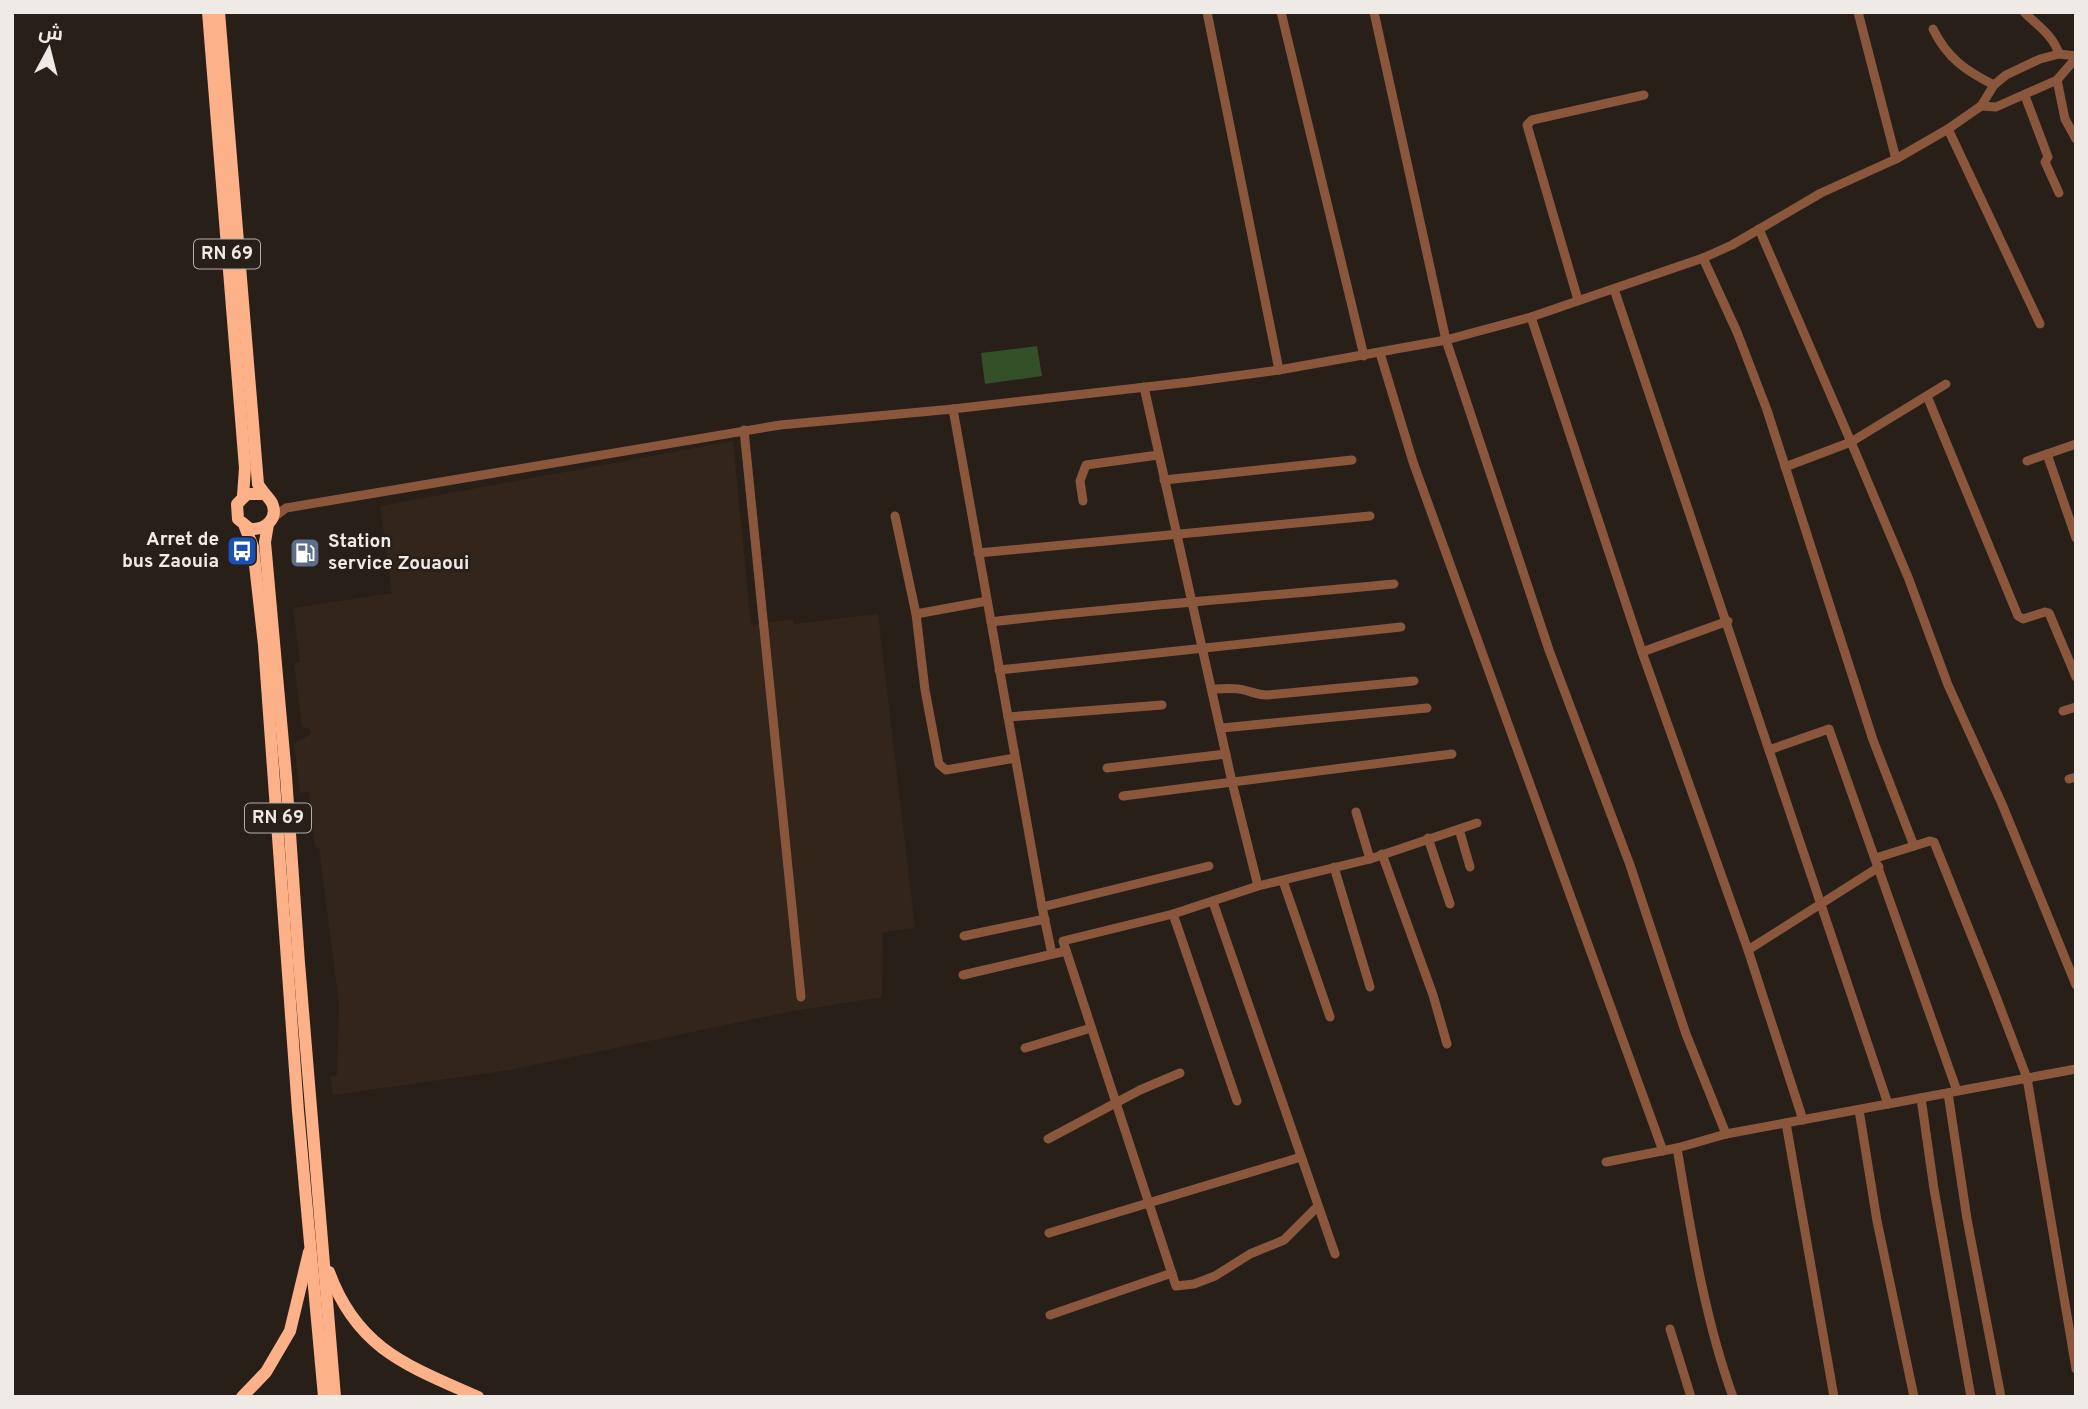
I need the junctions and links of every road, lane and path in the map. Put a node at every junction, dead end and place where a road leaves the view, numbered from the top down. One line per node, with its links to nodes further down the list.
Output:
1 (208, 12): 43 (highway, RN 69)
2 (219, 12): 44 (highway, RN 69)
3 (1207, 12): 29 (street)
4 (1281, 12): 28 (street)
5 (1374, 12): 26 (street)
6 (1858, 12): 18 (street)
7 (2024, 12): 9 (street)
8 (1933, 29): 12 (street)
9 (2059, 54): 10 (street); 12 (street)
10 (2076, 57): 11 (street)
11 (2057, 80): 14 (street); 17 (street)
12 (1994, 85): 15 (street)
13 (1644, 95): 23 (street)
14 (2025, 96): 15 (street); 19 (street)
15 (1981, 107): 16 (street)
16 (1948, 129): 18 (street); 25 (street)
17 (2076, 139)
18 (1896, 159): 20 (street)
19 (2059, 193)
20 (1759, 229): 21 (street); 35 (street)
21 (1703, 258): 22 (street); 41 (street)
22 (1614, 289): 23 (street); 58 (street)
23 (1578, 300): 24 (street)
24 (1531, 317): 26 (street); 62 (street)
25 (2040, 324)
26 (1446, 340): 27 (street); 123 (street)
27 (1380, 353): 28 (street); 126 (street)
28 (1364, 356): 29 (street)
29 (1279, 370): 31 (street)
30 (1946, 384): 32 (street)
31 (1144, 387): 33 (street); 38 (street)
32 (1927, 396): 35 (street); 64 (street)
33 (953, 409): 34 (street); 53 (street)
34 (744, 430): 46 (street); 107 (street)
35 (1851, 442): 41 (street); 105 (street)
36 (2076, 444): 37 (street)
37 (2047, 454): 40 (street); 52 (street)
38 (1158, 455): 42 (street); 45 (street)
39 (1352, 460): 42 (street)
40 (2027, 461)
41 (1785, 467): 84 (street)
42 (1164, 480): 51 (street)
43 (243, 496): 44 (highway); 50 (highway)
44 (266, 497): 46 (street); 49 (highway)
45 (1083, 501)
46 (286, 508): 49 (street)
47 (895, 516): 57 (street)
48 (1370, 516): 51 (street)
49 (270, 522): 50 (highway); 132 (highway, RN 69)
50 (245, 527): 132 (highway, RN 69)
51 (1177, 534): 53 (street); 56 (street)
52 (2076, 538)
53 (978, 553): 55 (street)
54 (1394, 584): 56 (street)
55 (987, 601): 57 (street); 59 (street)
56 (1192, 603): 59 (street); 61 (street)
57 (916, 614): 76 (street)
58 (1727, 621): 62 (street); 73 (street)
59 (991, 622): 63 (street)
60 (1401, 627): 61 (street)
61 (1203, 649): 63 (street); 66 (street)
62 (1642, 652): 102 (street)
63 (999, 670): 71 (street)
64 (2076, 677)
65 (1414, 681): 66 (street)
66 (1213, 690): 72 (street)
67 (1162, 705): 71 (street)
68 (2076, 707): 70 (street)
69 (1427, 708): 72 (street)
70 (2063, 711)
71 (1008, 717): 76 (street)
72 (1222, 728): 74 (street)
73 (1769, 750): 87 (street); 94 (street)
74 (1226, 754): 77 (street); 78 (street)
75 (1452, 754): 78 (street)
76 (1015, 758): 96 (street)
77 (1107, 768)
78 (1232, 782): 79 (street); 92 (street)
79 (1123, 796)
80 (1356, 812): 86 (street)
81 (1477, 823): 82 (street)
82 (1459, 829): 83 (street); 90 (street)
83 (1428, 838): 85 (street); 95 (street)
84 (1913, 846): 87 (street); 114 (street)
85 (1382, 854): 86 (street); 110 (street)
86 (1370, 859): 89 (street)
87 (1878, 863): 94 (street); 115 (street)
88 (1209, 866): 96 (street)
89 (1334, 867): 91 (street); 106 (street)
90 (1470, 867)
91 (1283, 881): 92 (street); 108 (street)
92 (1258, 886): 93 (street)
93 (1213, 902): 97 (street); 127 (street)
94 (1821, 902): 102 (street); 119 (street)
95 (1450, 904)
96 (1042, 907): 98 (street)
97 (1173, 914): 101 (street); 117 (street)
98 (1045, 919): 99 (street); 100 (street)
99 (964, 936)
100 (1050, 944): 101 (street); 103 (street)
101 (1064, 946): 103 (street); 109 (street)
102 (1748, 950): 121 (street)
103 (1052, 954): 104 (street)
104 (963, 975)
105 (2076, 985)
106 (1370, 987)
107 (801, 997)
108 (1330, 1017)
109 (1091, 1028): 111 (street); 118 (street)
110 (1447, 1044)
111 (1025, 1048)
112 (2071, 1069): 114 (street)
113 (1180, 1073): 118 (street)
114 (2027, 1078): 115 (street); 137 (street)
115 (1953, 1092): 116 (street); 147 (street)
116 (1921, 1098): 119 (street); 146 (street)
117 (1237, 1101)
118 (1116, 1102): 124 (street); 129 (street)
119 (1888, 1104): 120 (street)
120 (1859, 1110): 121 (street); 145 (street)
121 (1803, 1120): 122 (street)
122 (1786, 1123): 123 (street); 144 (street)
123 (1726, 1135): 125 (street)
124 (1048, 1139)
125 (1677, 1148): 126 (street); 143 (street)
126 (1663, 1151): 128 (street)
127 (1301, 1157): 129 (street); 130 (street)
128 (1606, 1162)
129 (1149, 1203): 131 (street); 134 (street)
130 (1318, 1206): 133 (street); 134 (street)
131 (1049, 1233)
132 (317, 1248): 138 (highway); 139 (highway, RN 69); 140 (highway, RN 69); 141 (highway)
133 (1335, 1254)
134 (1172, 1273): 135 (street)
135 (1050, 1315)
136 (1670, 1329): 142 (street)
137 (2076, 1369)
138 (242, 1397)
139 (324, 1397)
140 (335, 1397)
141 (478, 1397)
142 (1691, 1397)
143 (1733, 1397)
144 (1834, 1397)
145 (1914, 1397)
146 (1971, 1397)
147 (2001, 1397)

